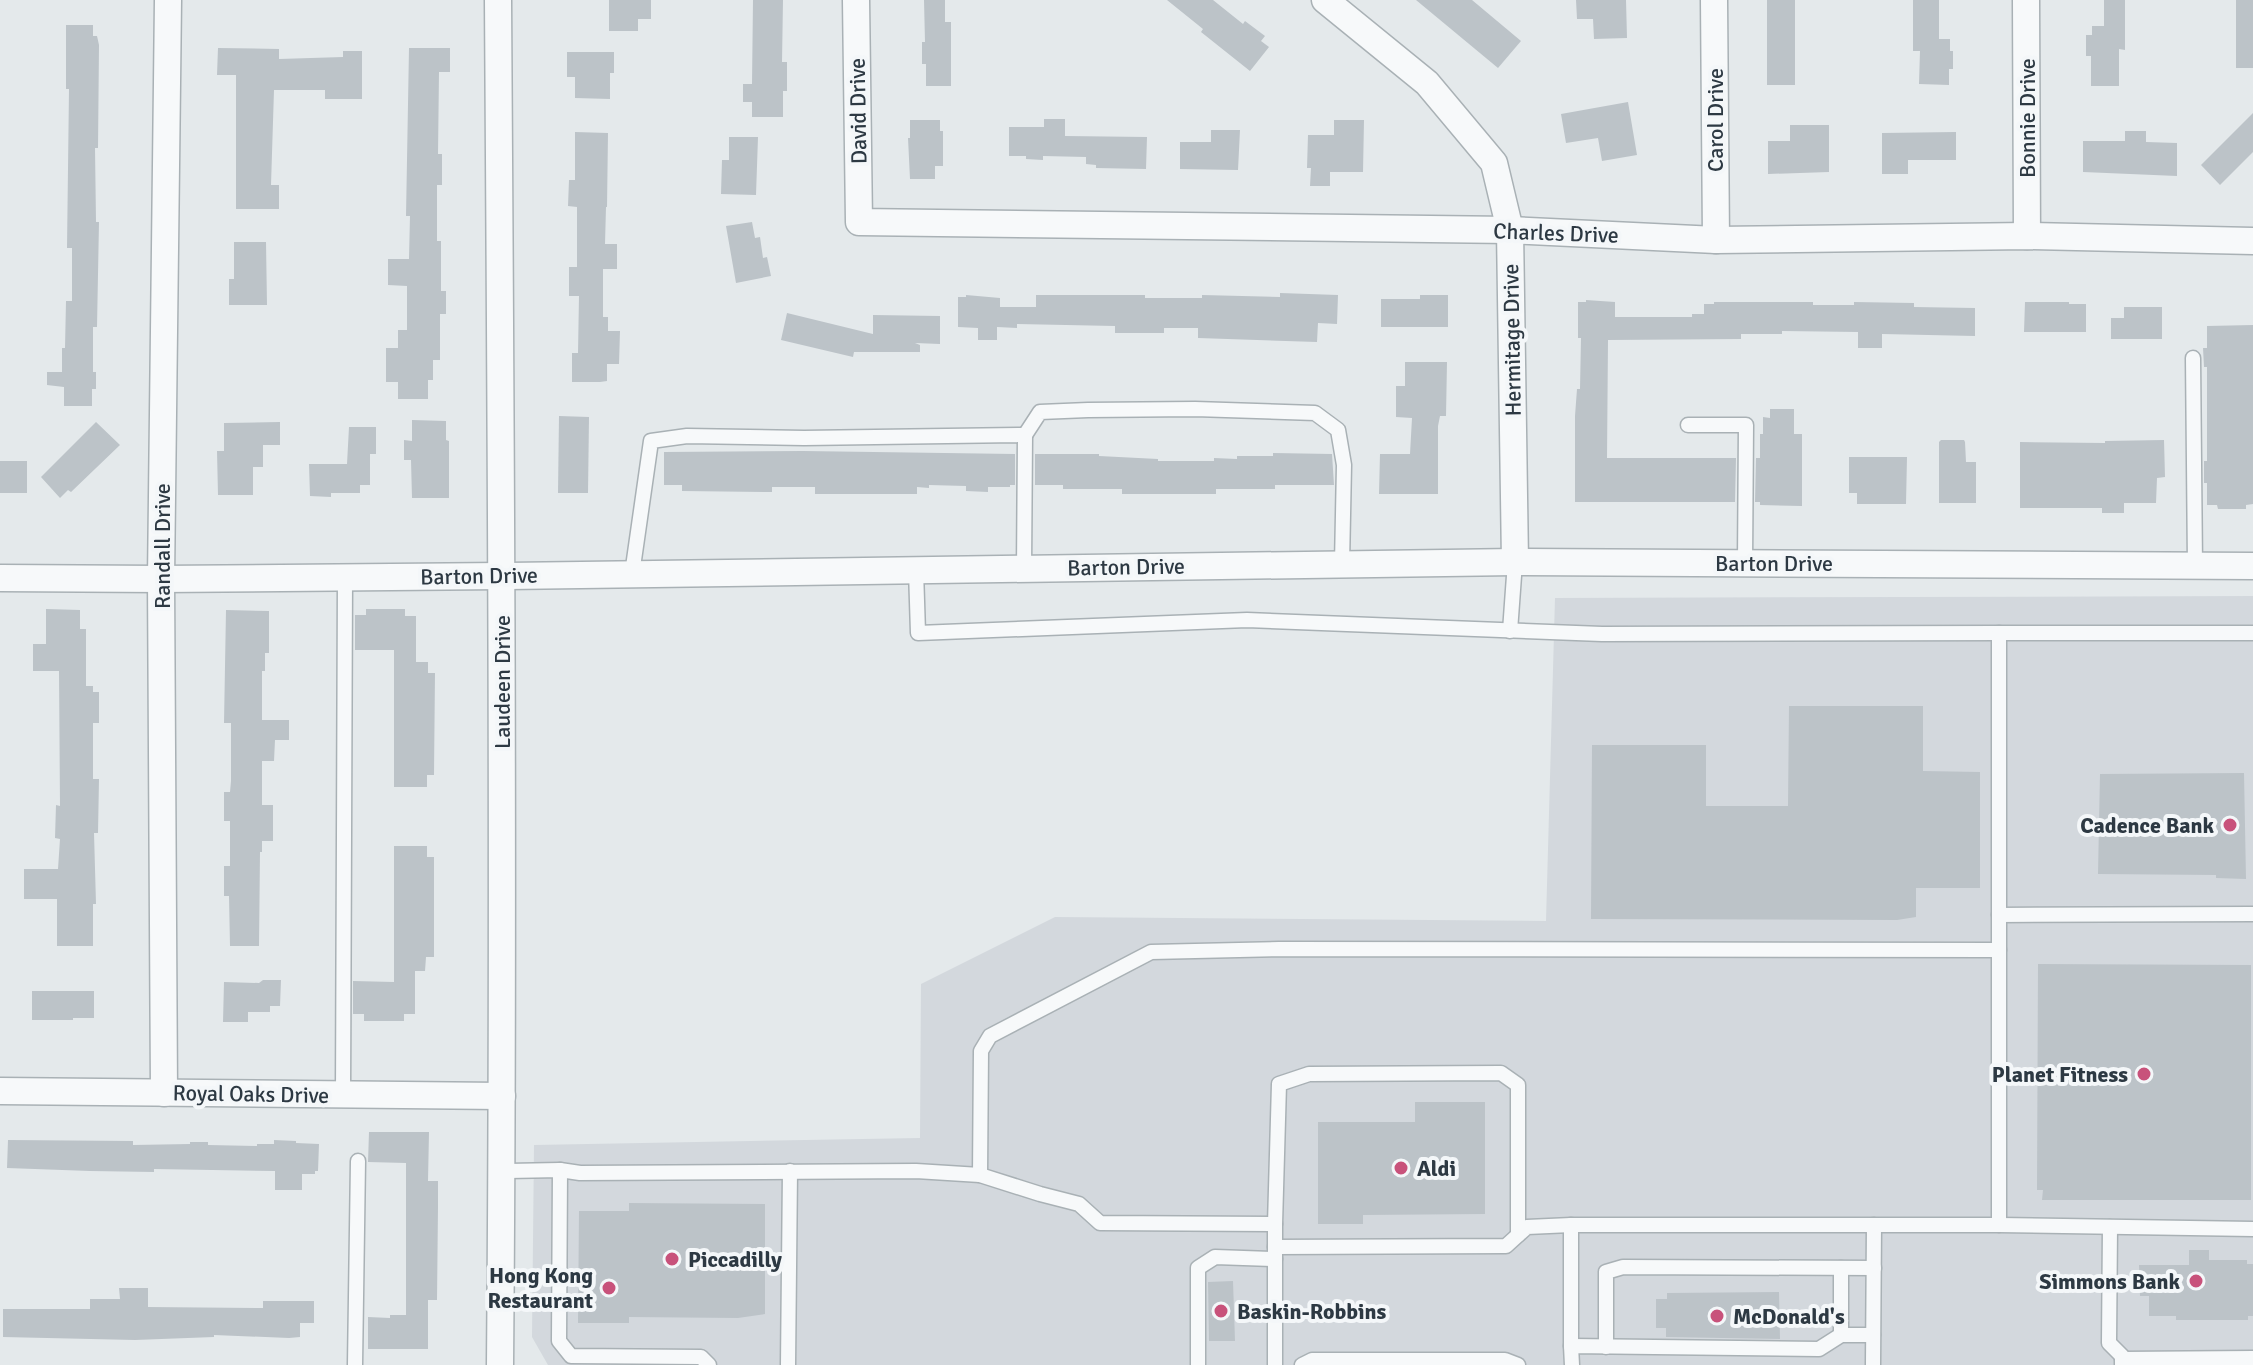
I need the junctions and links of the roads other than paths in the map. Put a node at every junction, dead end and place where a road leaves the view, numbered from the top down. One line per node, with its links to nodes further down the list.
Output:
1 (168, 0): 26 (street, Randall Drive)
2 (498, 0): 23 (street, Laudeen Drive)
3 (856, 0): 7 (street, David Drive)
4 (1325, 0): 8 (street, Hermitage Drive)
5 (1714, 0): 10 (street, Carol Drive)
6 (2026, 0): 9 (street, Bonnie Drive)
7 (859, 222): 8 (street, Charles Drive)
8 (1510, 230): 10 (street, Charles Drive); 15 (street, Hermitage Drive)
9 (2027, 236): 10 (street, Charles Drive); 11 (street, Charles Drive)
10 (1716, 240)
11 (2253, 241)
12 (2193, 358): 18 (lane)
13 (1688, 425): 16 (lane)
14 (1025, 435): 17 (lane); 20 (lane); 22 (lane)
15 (1515, 562): 16 (street, Barton Drive); 17 (street, Barton Drive); 27 (lane)
16 (1745, 563): 18 (street, Barton Drive)
17 (1342, 564): 20 (street, Barton Drive)
18 (2195, 566): 19 (street, Barton Drive)
19 (2253, 566)
20 (1024, 569): 21 (street, Barton Drive)
21 (916, 570): 22 (street, Barton Drive); 27 (lane)
22 (632, 574): 23 (street, Barton Drive)
23 (502, 576): 24 (street, Barton Drive); 36 (street, Laudeen Drive)
24 (345, 577): 26 (street, Barton Drive); 35 (lane)
25 (0, 578): 26 (street, Barton Drive)
26 (161, 579): 34 (street, Randall Drive)
27 (1510, 631): 28 (lane)
28 (1999, 633): 29 (lane); 31 (lane)
29 (2253, 633)
30 (2253, 914): 31 (lane)
31 (1999, 915): 32 (lane)
32 (1999, 950): 41 (lane); 45 (lane)
33 (0, 1091): 34 (street, Royal Oaks Drive)
34 (164, 1093): 35 (street, Royal Oaks Drive)
35 (343, 1095): 36 (street, Royal Oaks Drive)
36 (502, 1096): 39 (street, Laudeen Drive)
37 (358, 1161): 58 (lane)
38 (560, 1170): 39 (lane); 40 (lane); 60 (lane)
39 (501, 1171): 59 (street, Laudeen Drive)
40 (790, 1171): 41 (lane); 61 (lane)
41 (980, 1175): 42 (lane)
42 (1275, 1224): 48 (lane); 49 (lane)
43 (1571, 1225): 44 (lane); 48 (lane); 54 (lane)
44 (1874, 1225): 45 (lane); 51 (lane)
45 (1999, 1225): 46 (lane)
46 (2110, 1227): 47 (lane); 57 (lane)
47 (2253, 1229)
48 (1518, 1235): 49 (lane)
49 (1275, 1253): 62 (lane); 63 (lane)
50 (1841, 1268): 51 (lane); 52 (lane); 55 (lane)
51 (1874, 1268): 53 (lane)
52 (1841, 1335): 53 (lane); 55 (lane)
53 (1873, 1335): 67 (lane)
54 (1571, 1346): 55 (lane); 66 (lane)
55 (1606, 1347)
56 (2253, 1358): 57 (lane)
57 (2122, 1362)
58 (355, 1365)
59 (500, 1365)
60 (709, 1365)
61 (788, 1365)
62 (1198, 1365)
63 (1275, 1365)
64 (1302, 1365): 65 (lane)
65 (1518, 1365)
66 (1572, 1365)
67 (1873, 1365)

